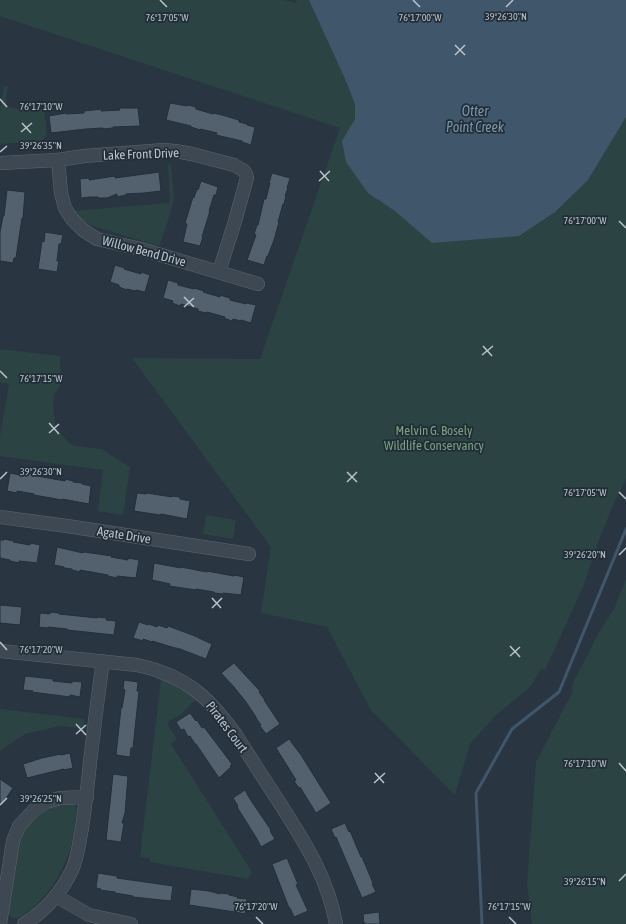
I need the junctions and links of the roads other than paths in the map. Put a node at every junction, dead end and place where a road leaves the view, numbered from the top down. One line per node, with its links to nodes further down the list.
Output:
1 (58, 160): 2 (street, Lake Front Drive); 3 (street, Willow Bend Drive); 3 (street, Lake Front Drive)
2 (0, 163)
3 (219, 272): 4 (street, Willow Bend Drive)
4 (258, 284)
5 (0, 517): 6 (street, Agate Drive)
6 (249, 554)
7 (0, 650): 8 (street, Pirates Court)
8 (103, 662): 9 (street); 14 (street, Pirates Court)
9 (87, 797): 10 (street); 11 (street)
10 (56, 896): 12 (street); 13 (street)
11 (0, 924)
12 (24, 924)
13 (131, 924)
14 (336, 924)

